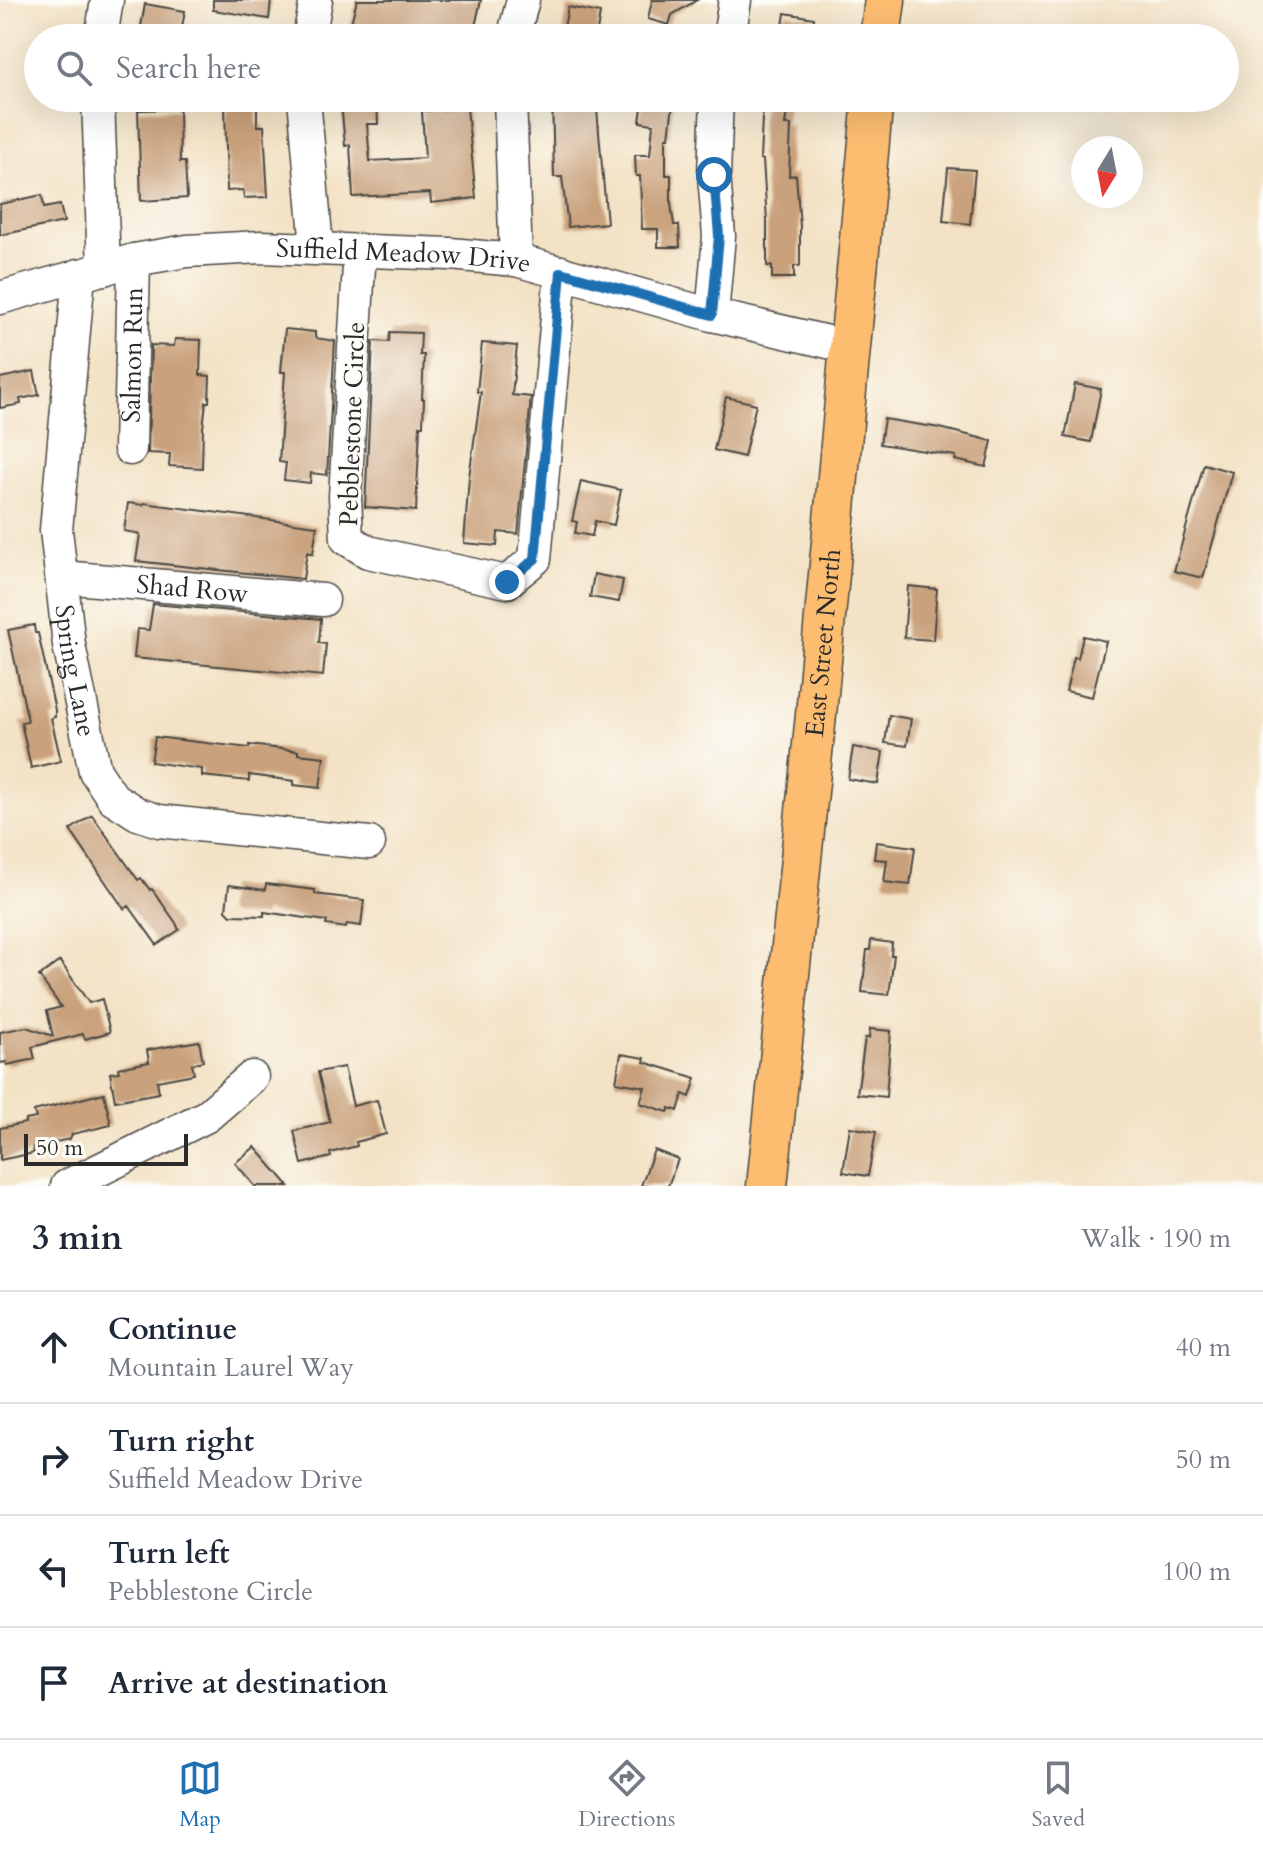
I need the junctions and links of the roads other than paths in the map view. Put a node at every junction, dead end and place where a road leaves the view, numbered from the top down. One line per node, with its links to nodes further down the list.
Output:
1 (107, 0): 6 (street)
2 (316, 0): 7 (street)
3 (523, 0): 8 (street)
4 (735, 0): 9 (street)
5 (885, 0): 10 (main road)
6 (103, 24)
7 (312, 24)
8 (517, 24)
9 (731, 24)
10 (882, 24)
11 (99, 112): 19 (street)
12 (305, 112): 16 (street)
13 (511, 112): 18 (street)
14 (716, 112): 22 (street)
15 (872, 112): 23 (main road, East Street North)
16 (317, 248): 17 (street, Suffield Meadow Drive); 19 (street, Suffield Meadow Drive)
17 (360, 250): 18 (street, Suffield Meadow Drive); 20 (street, Pebblestone Circle)
18 (516, 260): 20 (street, Suffield Meadow Drive)
19 (106, 268): 21 (street, Suffield Meadow Drive); 24 (street, Salmon Run); 25 (street, Spring Lane)
20 (561, 272): 22 (street, Suffield Meadow Drive)
21 (0, 298)
22 (712, 315): 23 (street, Suffield Meadow Drive)
23 (849, 347): 30 (main road, East Street North)
24 (130, 449)
25 (63, 577): 26 (street, Shad Row); 27 (street, Spring Lane)
26 (323, 600)
27 (369, 843)
28 (252, 1077): 29 (street)
29 (67, 1186)
30 (767, 1186)

